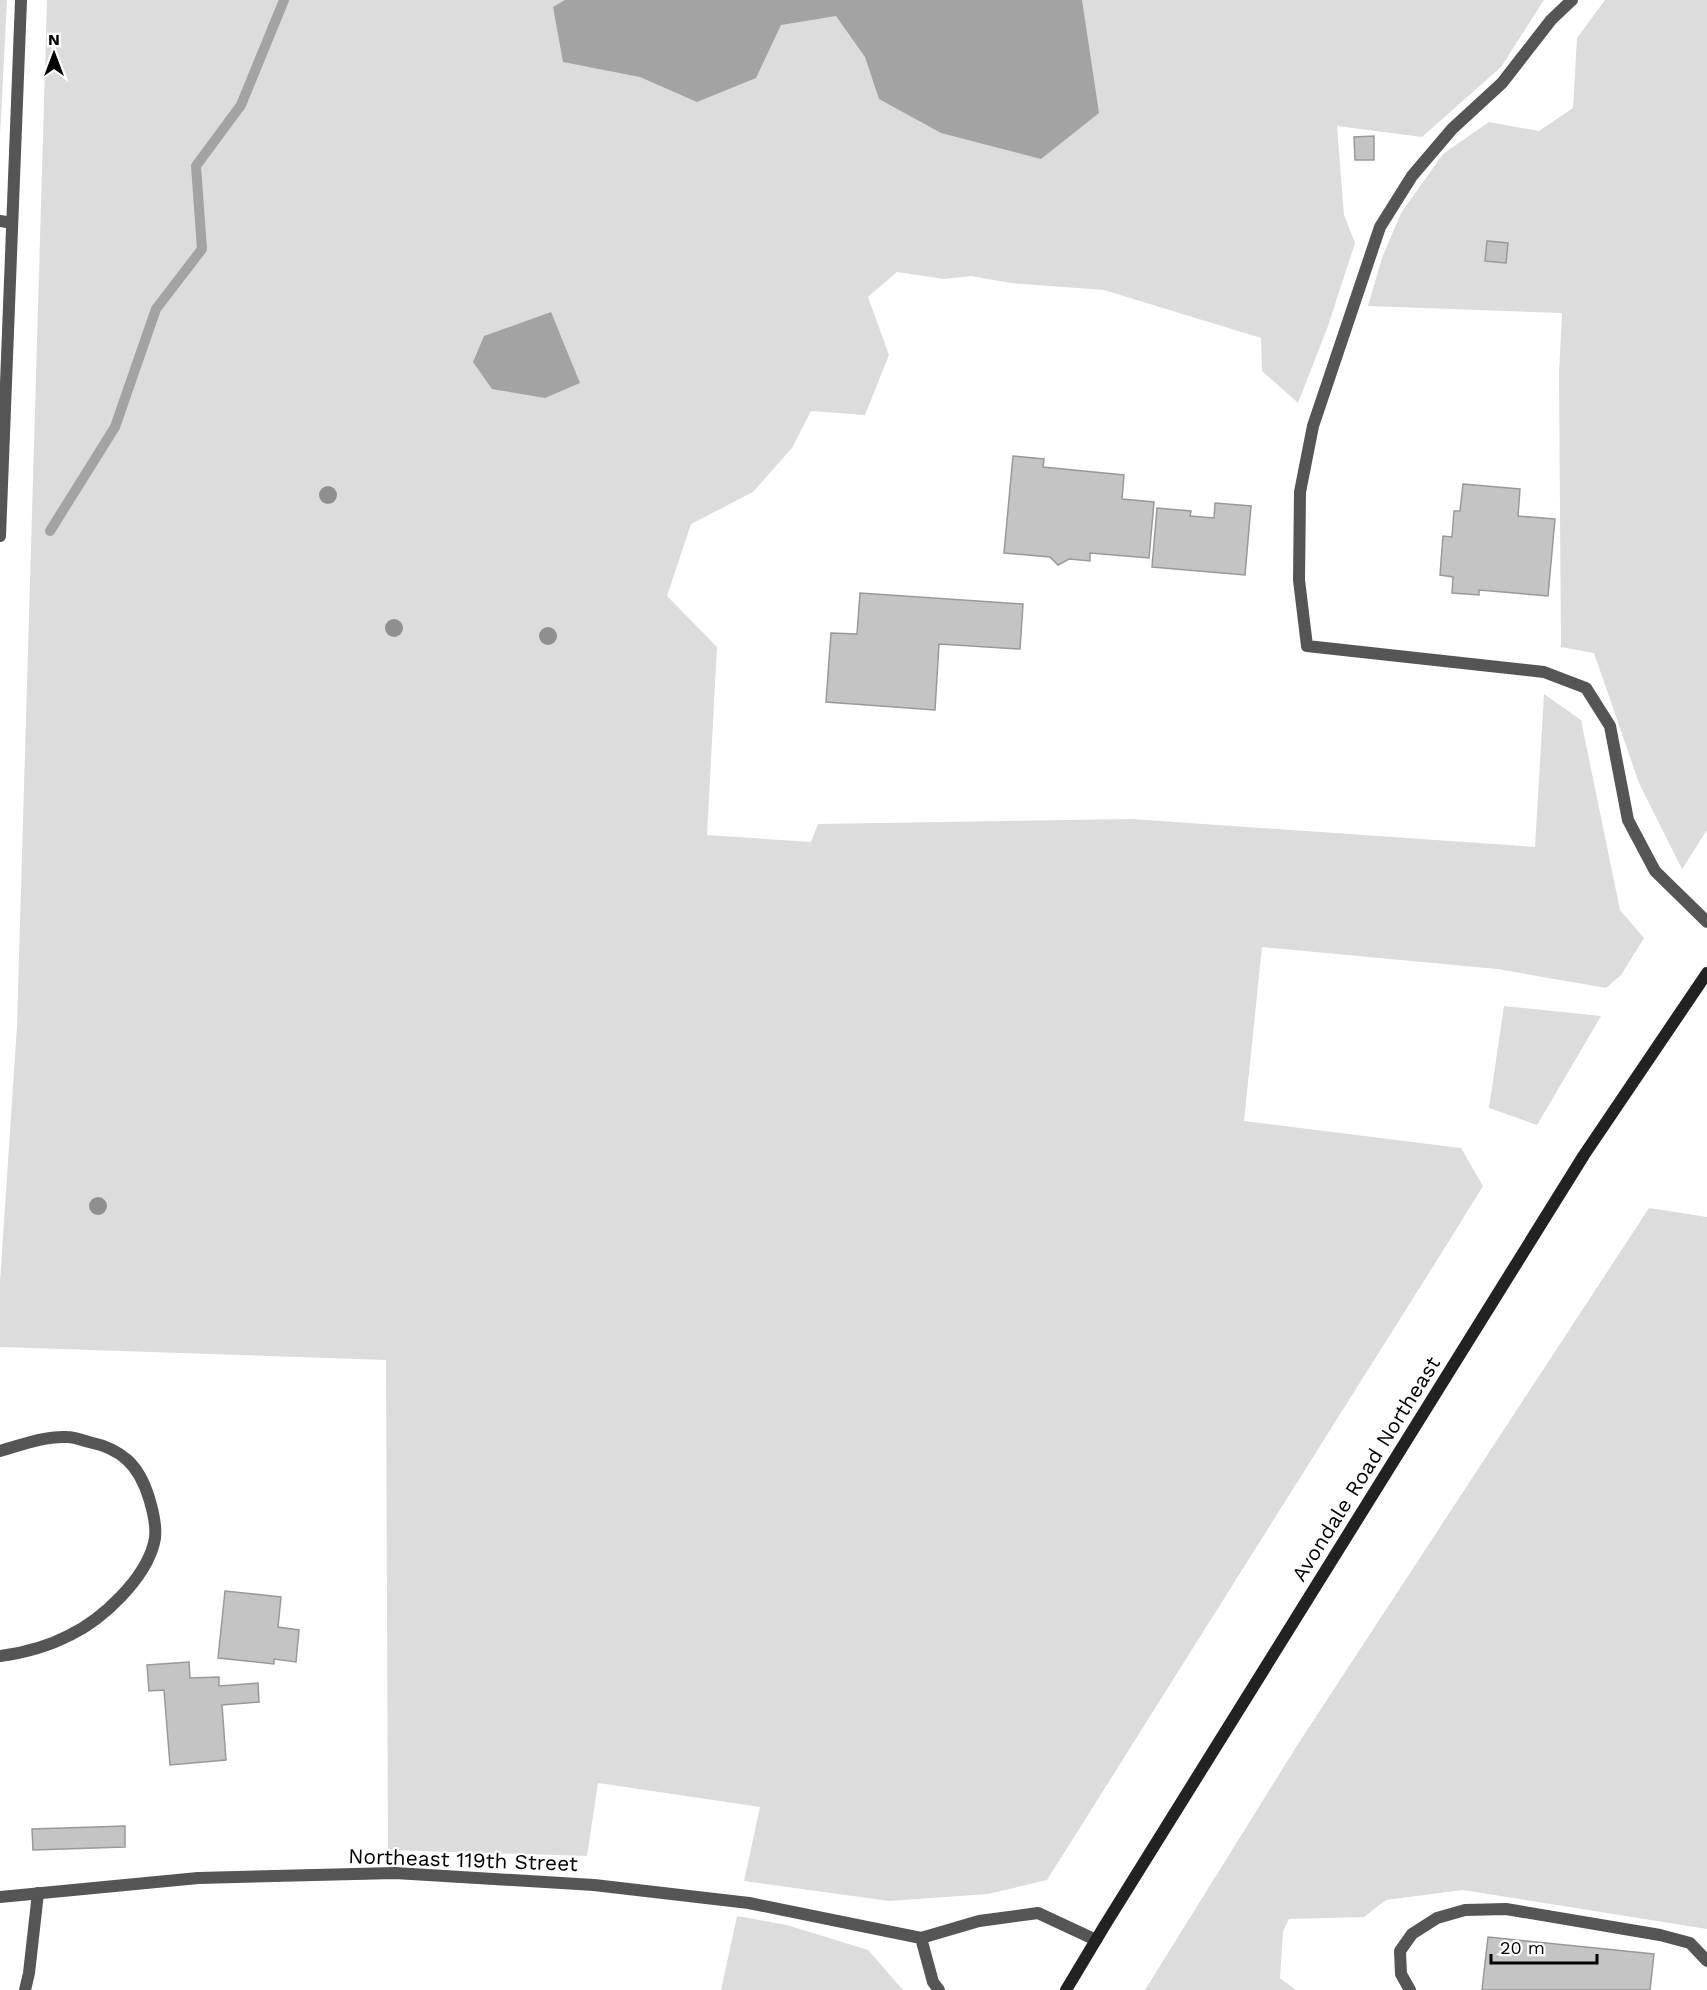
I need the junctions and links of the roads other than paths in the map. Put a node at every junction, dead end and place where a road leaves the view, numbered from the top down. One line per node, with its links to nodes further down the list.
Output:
1 (21, 0): 3 (street)
2 (1572, 0): 5 (street)
3 (6, 222): 4 (street)
4 (0, 536)
5 (1707, 922)
6 (1707, 974): 12 (main road, Avondale Road Northeast)
7 (0, 1452): 8 (street)
8 (0, 1656)
9 (38, 1893): 10 (street, Northeast 119th Street); 11 (street, Northeast 119th Street); 14 (street)
10 (0, 1897)
11 (921, 1938): 12 (street, Northeast 119th Street); 15 (street)
12 (1096, 1940): 16 (main road, Avondale Road Northeast)
13 (1707, 1961): 17 (street)
14 (24, 1990)
15 (939, 1990)
16 (1066, 1990)
17 (1410, 1990)

